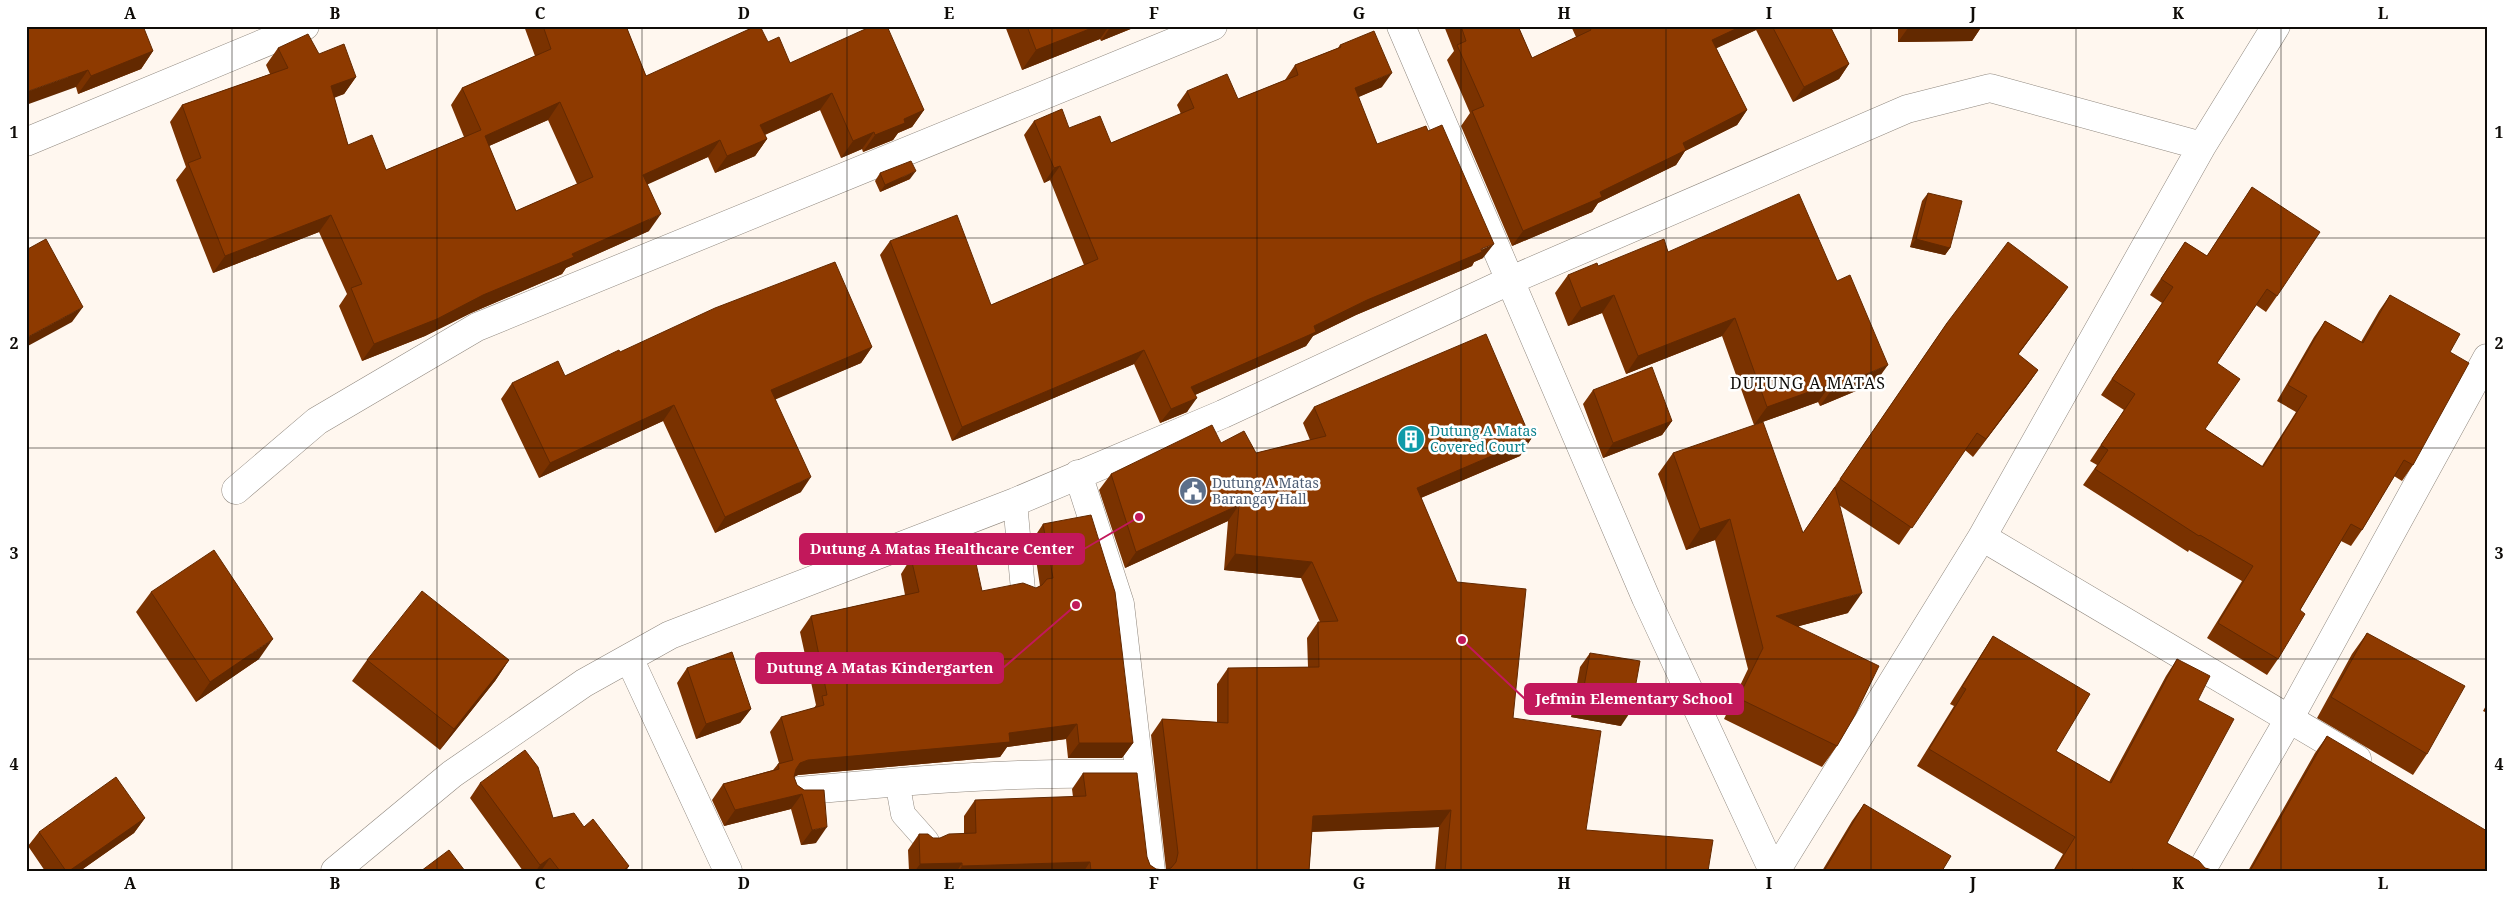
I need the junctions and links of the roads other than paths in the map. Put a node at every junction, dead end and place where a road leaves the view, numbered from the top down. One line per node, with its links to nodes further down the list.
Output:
1 (305, 26): 5 (street)
2 (1213, 26): 10 (street)
3 (1401, 26): 7 (street)
4 (2276, 26): 6 (street)
5 (26, 142)
6 (2202, 146): 7 (street); 12 (street)
7 (1509, 280): 9 (street); 24 (street)
8 (2487, 358): 15 (street)
9 (1078, 474): 11 (street); 17 (street)
10 (236, 490)
11 (1014, 502): 13 (lane); 14 (street)
12 (1982, 537): 15 (street); 24 (street)
13 (1023, 590)
14 (629, 658): 21 (street); 22 (street)
15 (2289, 718): 16 (street); 25 (street)
16 (2380, 773)
17 (1140, 774): 18 (street); 23 (street)
18 (897, 781): 19 (street); 20 (lane)
19 (798, 791)
20 (927, 841)
21 (336, 871)
22 (728, 871)
23 (1151, 871)
24 (1775, 871)
25 (2200, 871)

